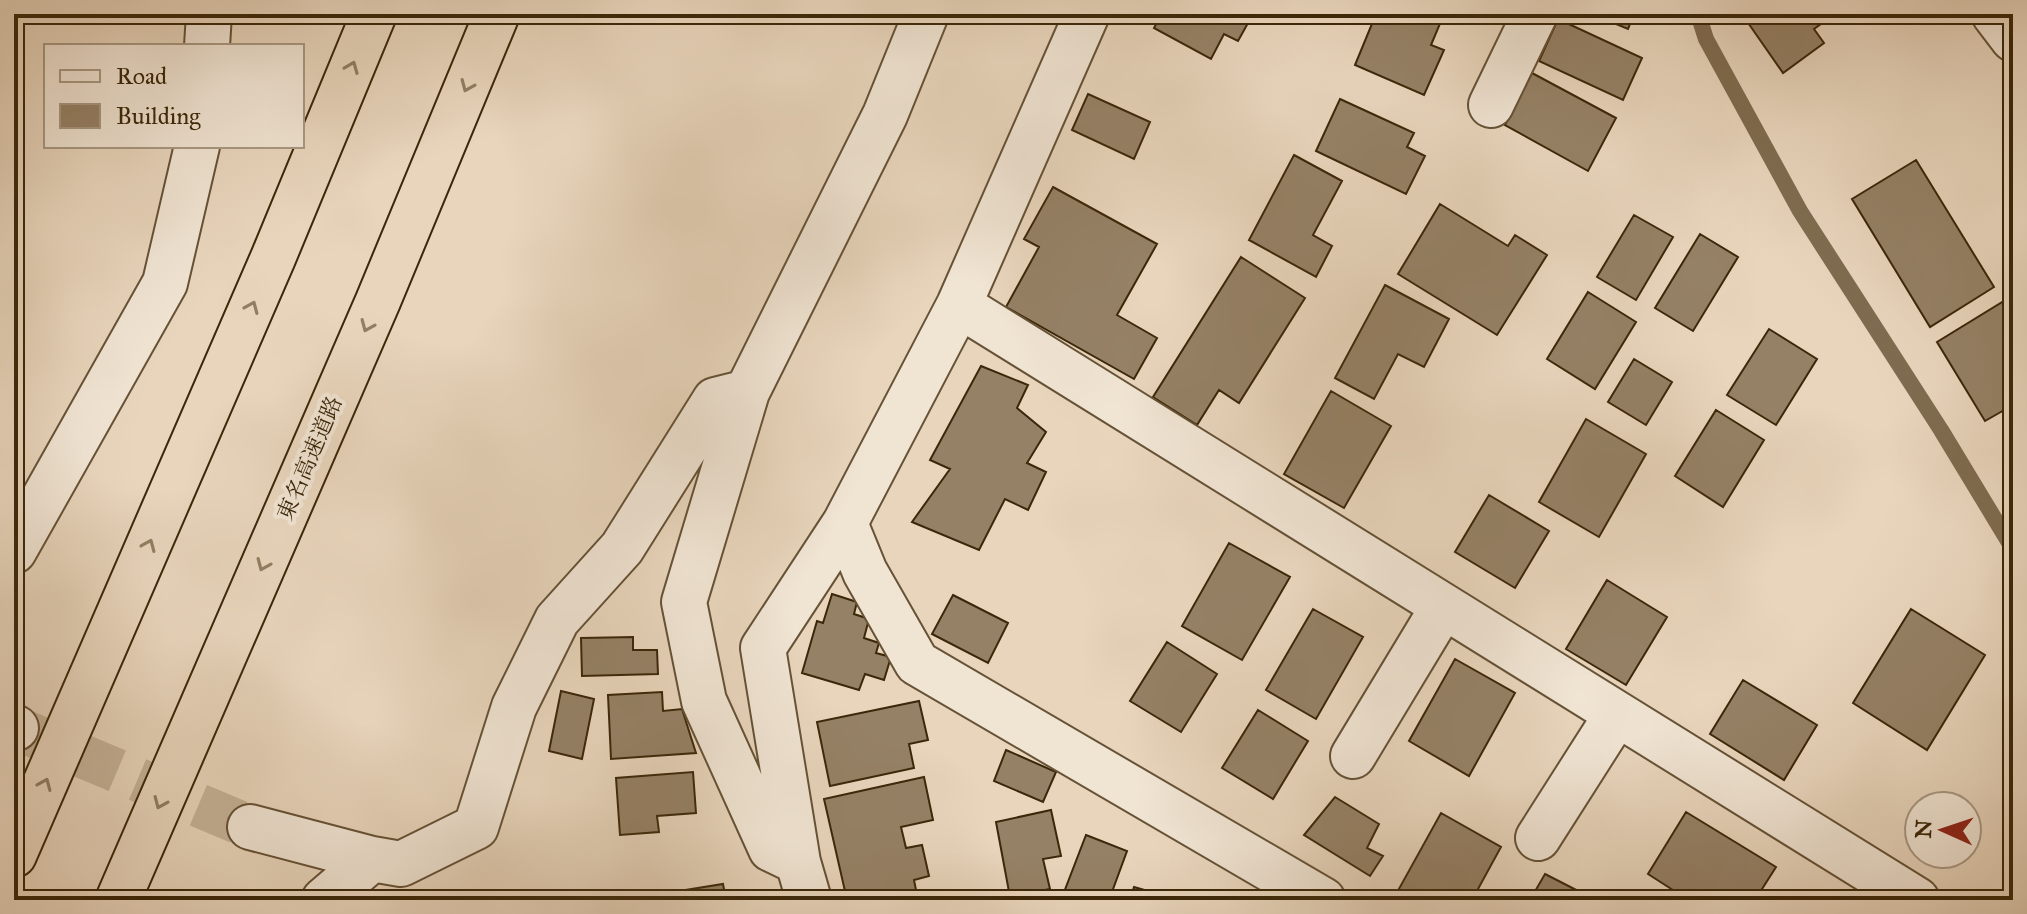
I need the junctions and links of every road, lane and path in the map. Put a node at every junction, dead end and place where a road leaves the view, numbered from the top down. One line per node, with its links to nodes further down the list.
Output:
1 (209, 14): 9 (street)
2 (374, 14): 21 (highway, one-way to 2)
3 (497, 14): 24 (highway, 東名高速道路, one-way to 24)
4 (926, 14): 13 (street)
5 (1087, 14): 12 (street)
6 (1535, 14): 10 (street)
7 (1994, 14): 8 (street)
8 (2013, 39)
9 (207, 44)
10 (1491, 105)
11 (197, 148): 15 (street)
12 (959, 305): 14 (street); 16 (street)
13 (747, 392): 22 (street); 23 (street)
14 (845, 523): 23 (street); 26 (street)
15 (14, 551)
16 (1443, 607): 17 (street); 18 (street)
17 (1617, 714): 20 (street); 27 (street)
18 (1353, 756)
19 (250, 827): 22 (street)
20 (1538, 838)
21 (14, 855)
22 (372, 859): 25 (street)
23 (804, 881)
24 (118, 900)
25 (324, 900)
26 (1323, 900)
27 (1917, 900)

